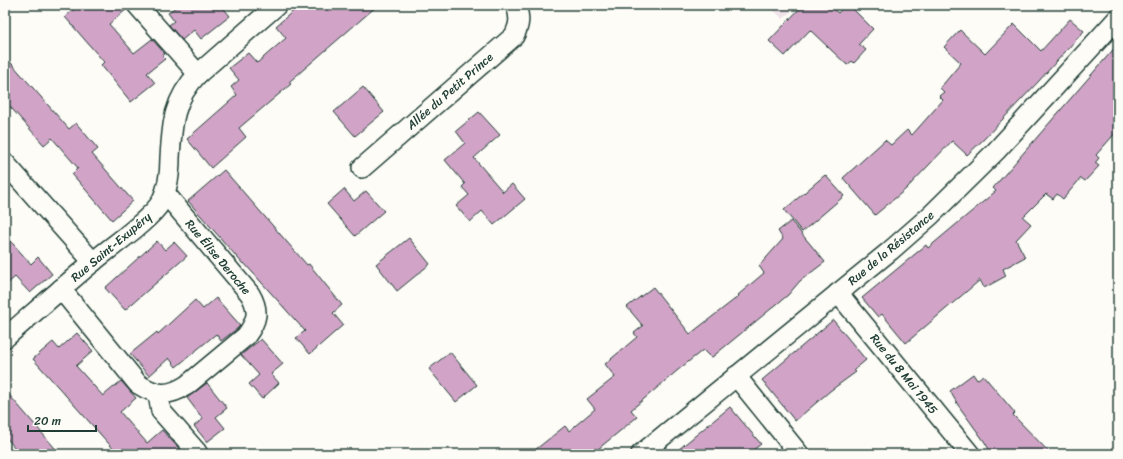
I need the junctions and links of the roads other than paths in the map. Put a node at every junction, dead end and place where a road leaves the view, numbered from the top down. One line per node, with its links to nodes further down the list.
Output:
1 (137, 5): 5 (street)
2 (277, 5): 5 (street, Rue Saint-Exupéry)
3 (516, 5): 7 (street, Allée du Petit Prince)
4 (1118, 18): 11 (street, Rue de la Résistance)
5 (198, 74): 8 (street, Rue Saint-Exupéry)
6 (5, 163): 9 (street)
7 (362, 168)
8 (165, 192): 9 (street, Rue Saint-Exupéry); 14 (street, Rue Élise Deroche)
9 (93, 262): 10 (street, Rue Saint-Exupéry)
10 (61, 290): 12 (street, Rue Saint-Exupéry); 14 (street)
11 (838, 293): 13 (street, Rue de la Résistance); 18 (street, Rue du 8 Mai 1945)
12 (5, 338)
13 (736, 376): 16 (street, Rue de la Résistance); 17 (street)
14 (158, 394): 15 (street)
15 (197, 452)
16 (641, 454)
17 (799, 454)
18 (970, 454)

